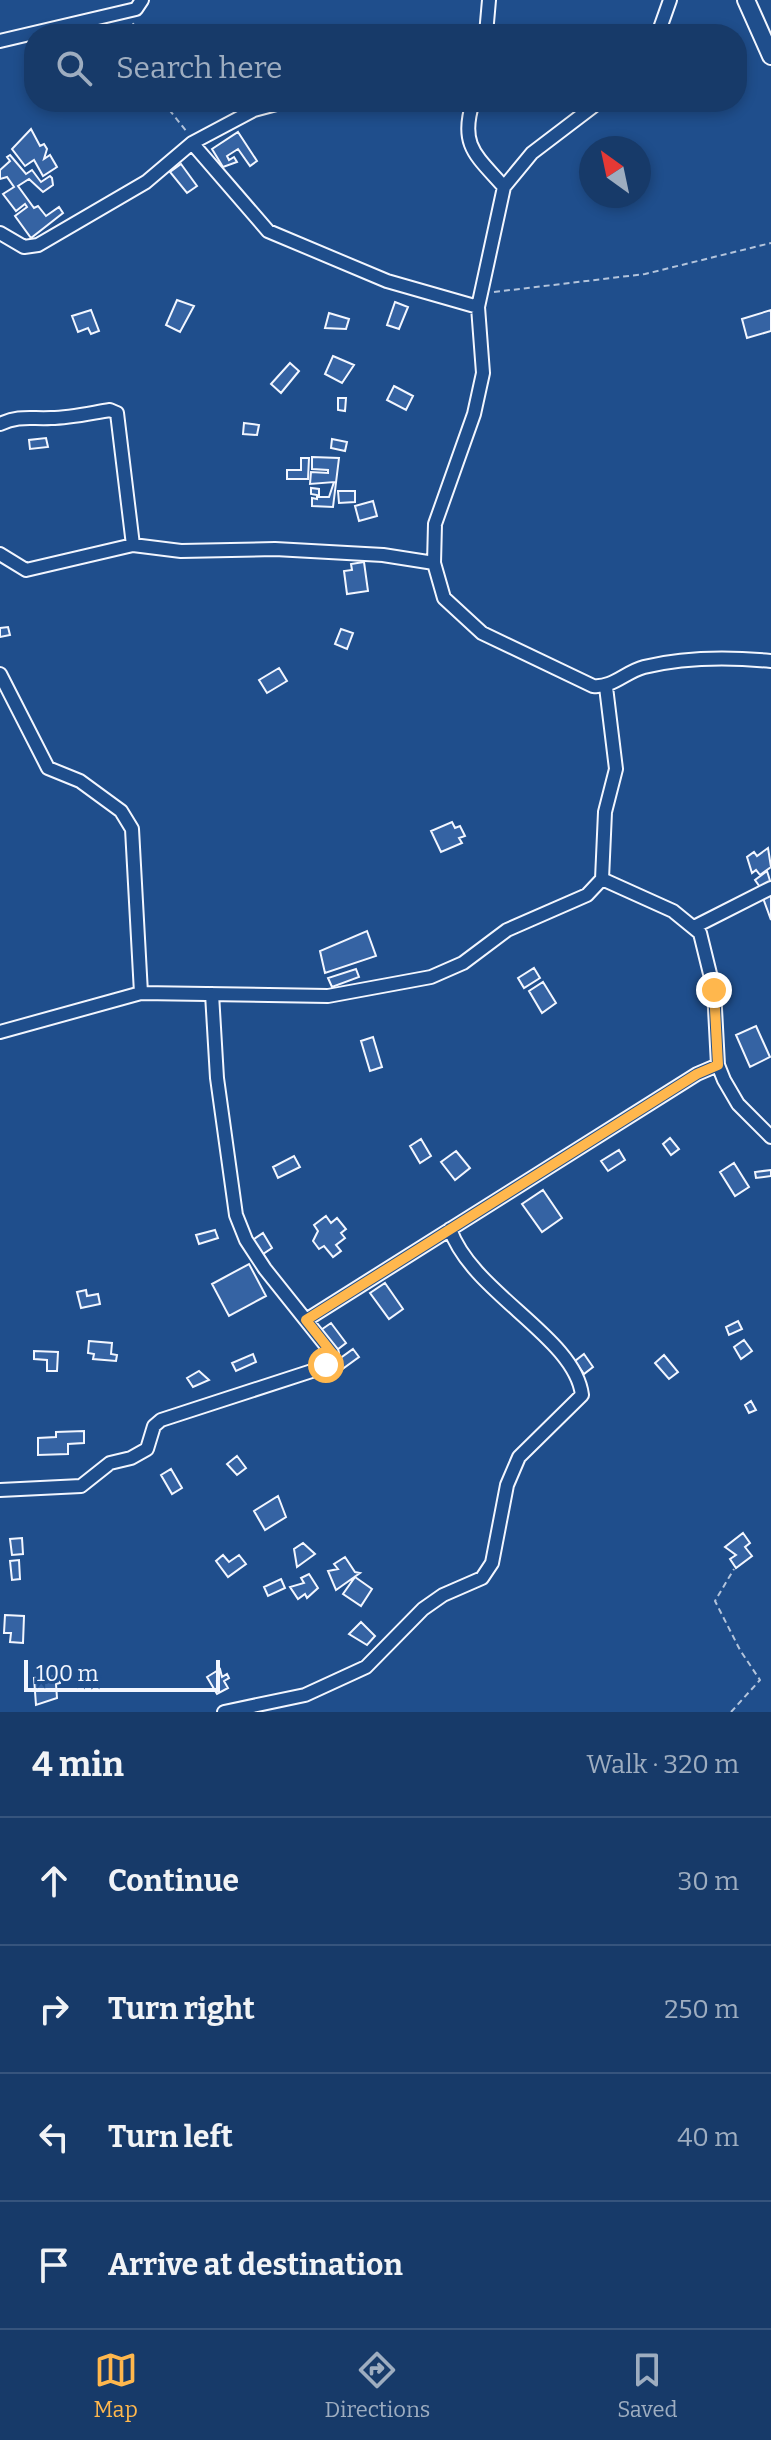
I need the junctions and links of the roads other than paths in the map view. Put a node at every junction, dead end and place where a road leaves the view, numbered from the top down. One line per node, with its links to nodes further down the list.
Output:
1 (142, 0): 5 (street)
2 (489, 0): 6 (street)
3 (670, 0): 7 (street)
4 (746, 0): 10 (main road)
5 (72, 24)
6 (487, 24)
7 (662, 24)
8 (24, 35): 9 (street)
9 (0, 41)
10 (771, 56)
11 (250, 112): 14 (street)
12 (470, 112): 15 (street)
13 (586, 112): 15 (street)
14 (193, 142): 16 (street); 17 (street)
15 (504, 187): 17 (street)
16 (0, 233)
17 (478, 307): 21 (street)
18 (0, 424): 19 (street)
19 (133, 545): 20 (street); 21 (street)
20 (0, 554)
21 (434, 563): 24 (street)
22 (771, 661): 24 (street)
23 (0, 674): 28 (street)
24 (606, 687): 25 (street)
25 (602, 879): 27 (street); 29 (street)
26 (771, 888): 27 (street)
27 (694, 927): 31 (street)
28 (141, 993): 29 (street); 30 (street)
29 (212, 994): 34 (street)
30 (0, 1032)
31 (718, 1065): 32 (street); 33 (street)
32 (771, 1137)
33 (450, 1229): 34 (street); 36 (street)
34 (306, 1320): 35 (street)
35 (0, 1490)
36 (224, 1712)

